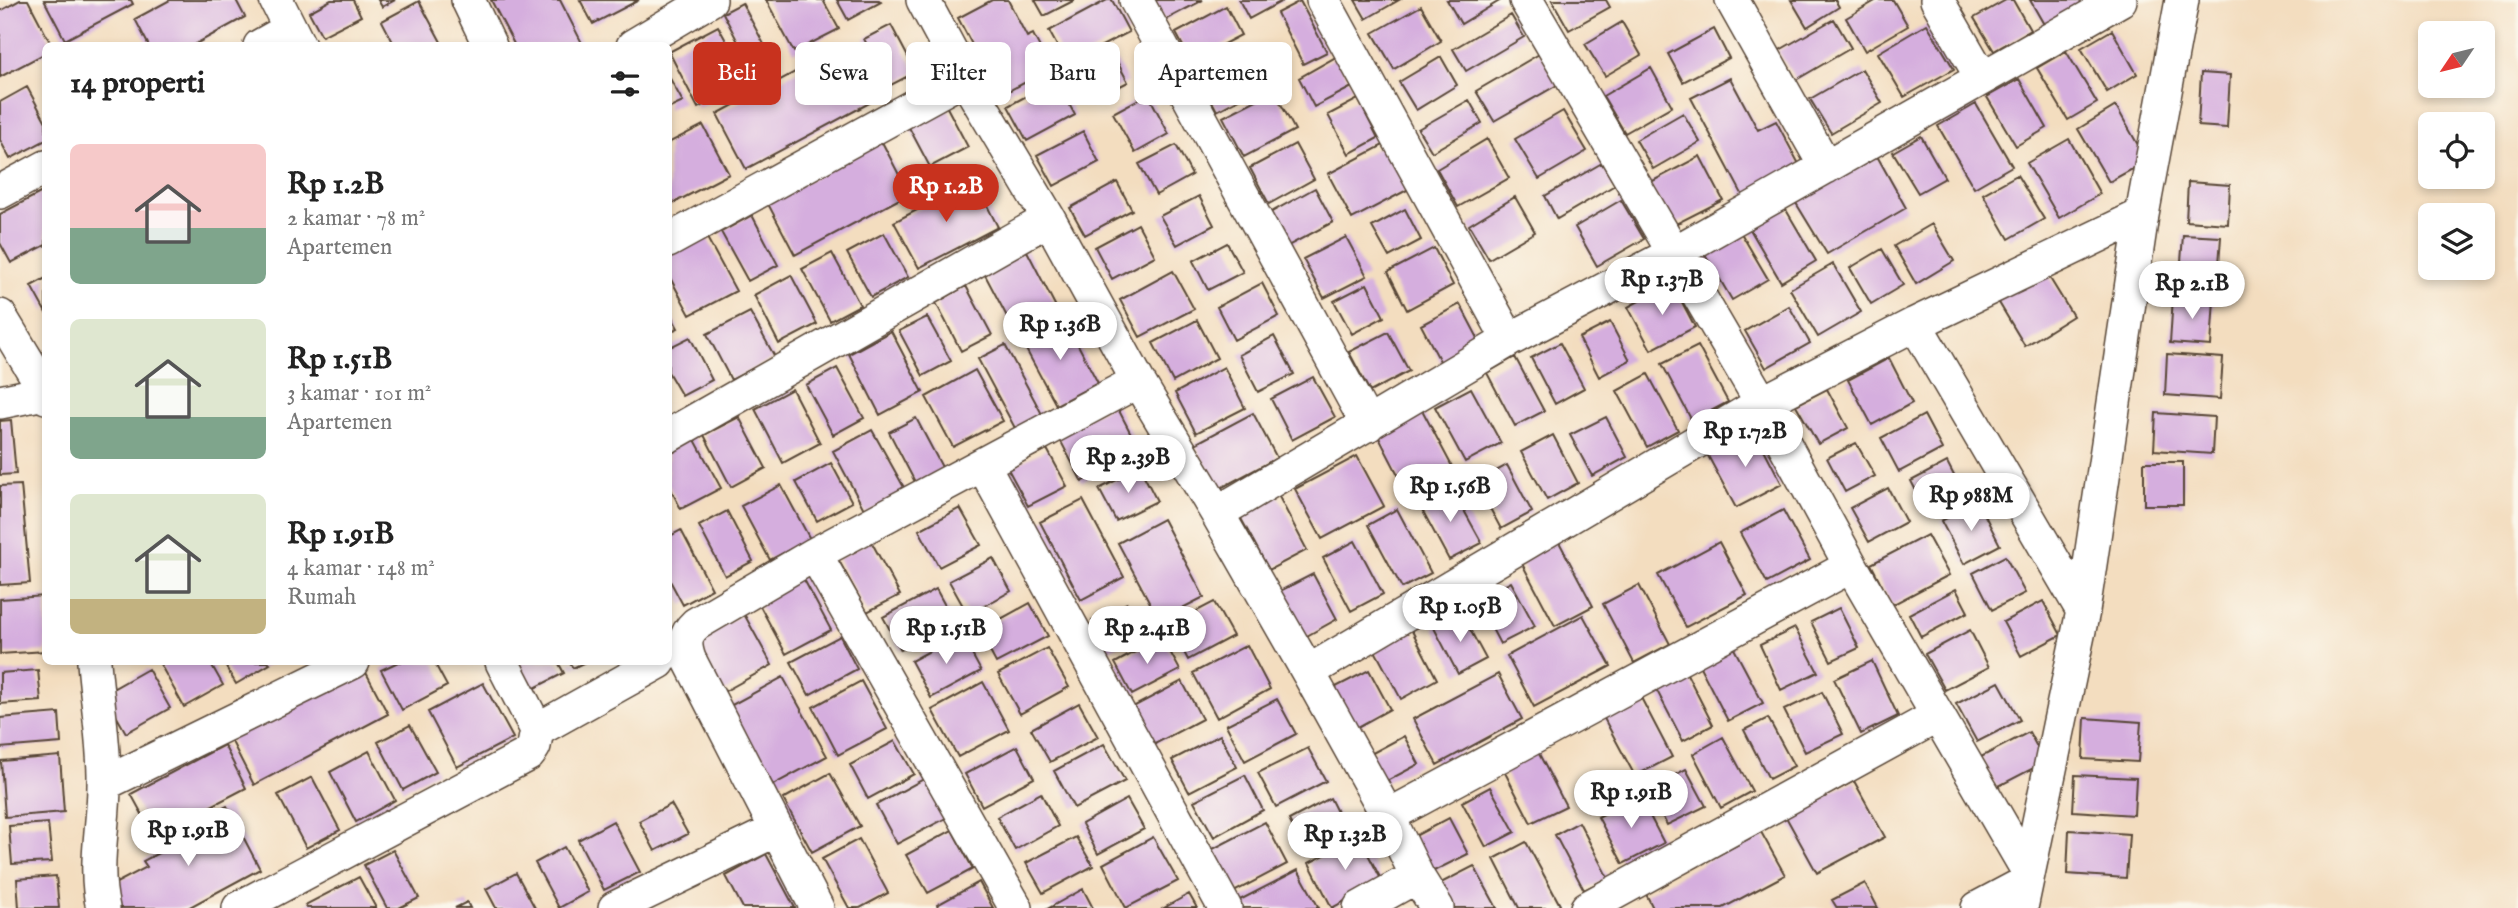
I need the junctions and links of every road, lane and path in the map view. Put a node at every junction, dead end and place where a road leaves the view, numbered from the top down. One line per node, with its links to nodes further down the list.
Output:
1 (468, 0): 14 (street)
2 (710, 0): 11 (street)
3 (923, 0): 16 (street)
4 (1136, 0): 35 (street)
5 (1323, 0): 29 (street)
6 (1526, 0): 26 (street)
7 (1732, 0): 20 (street)
8 (1937, 0): 17 (street)
9 (2120, 0): 17 (street)
10 (2182, 0): 23 (street)
11 (678, 8): 15 (street)
12 (288, 25): 13 (street)
13 (265, 42)
14 (488, 42)
15 (638, 42)
16 (946, 42)
17 (1982, 78): 20 (street)
18 (916, 105): 25 (street)
19 (981, 105): 24 (street)
20 (1826, 167): 26 (street)
21 (42, 169): 22 (street)
22 (0, 192)
23 (2142, 215): 28 (street); 41 (street)
24 (1049, 219): 30 (street); 36 (street)
25 (672, 239)
26 (1674, 253): 29 (street); 34 (street)
27 (0, 316): 31 (street)
28 (1915, 324): 34 (street); 41 (street)
29 (1509, 340): 35 (street)
30 (1138, 381): 37 (street); 38 (street)
31 (42, 389)
32 (42, 395): 33 (street)
33 (0, 402)
34 (1762, 403): 40 (street); 48 (street)
35 (1368, 425): 38 (street)
36 (672, 434)
37 (983, 465): 39 (street); 62 (street)
38 (1217, 513): 48 (street)
39 (815, 554): 42 (street); 61 (street)
40 (1851, 566): 49 (street); 52 (street)
41 (2083, 611): 55 (street)
42 (672, 654)
43 (672, 657): 53 (street)
44 (94, 665): 51 (street)
45 (347, 665): 51 (street)
46 (504, 665): 50 (street)
47 (653, 665): 50 (street)
48 (1308, 672): 52 (street)
49 (1937, 716): 55 (street); 65 (street)
50 (537, 730): 56 (street)
51 (104, 784): 57 (street)
52 (1388, 816): 54 (street)
53 (776, 830): 59 (street); 60 (street)
54 (1417, 876): 63 (street); 64 (street)
55 (2025, 887): 66 (street)
56 (286, 897): 58 (street)
57 (103, 908)
58 (239, 908)
59 (615, 908)
60 (817, 908)
61 (1016, 908)
62 (1225, 908)
63 (1360, 908)
64 (1437, 908)
65 (1587, 908)
66 (1978, 908)

